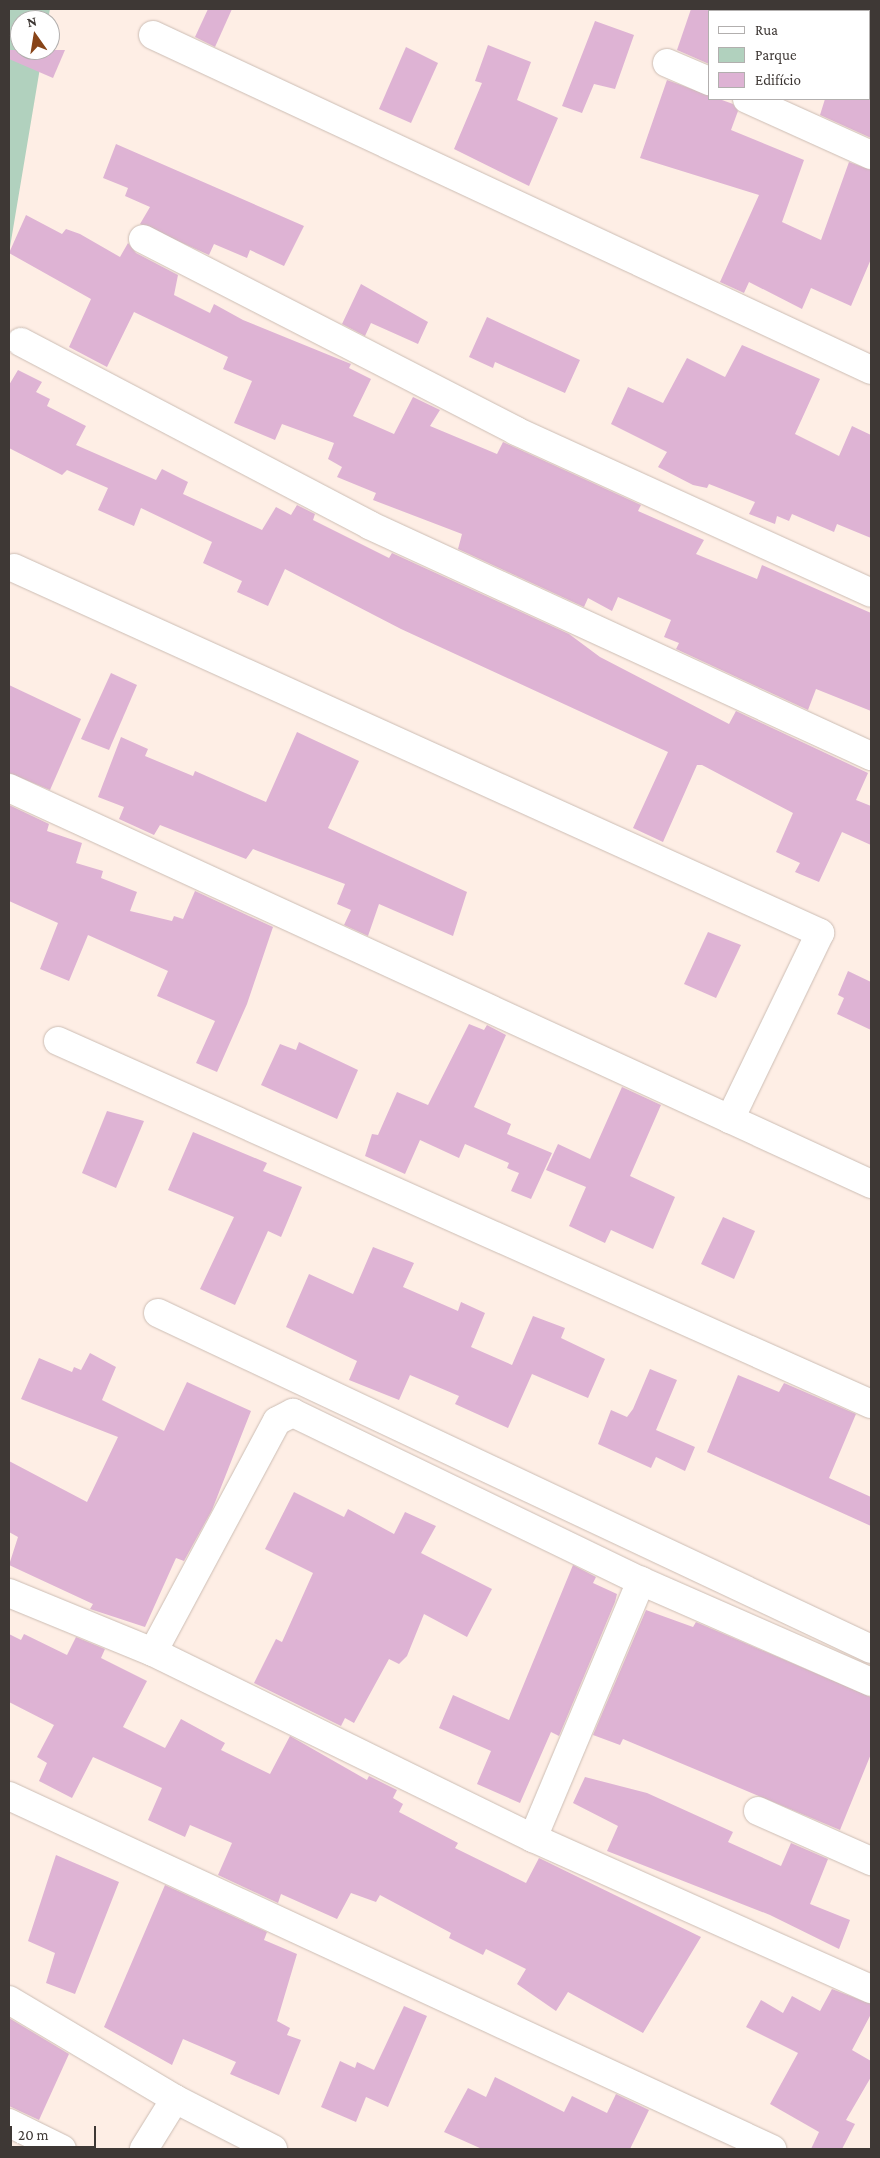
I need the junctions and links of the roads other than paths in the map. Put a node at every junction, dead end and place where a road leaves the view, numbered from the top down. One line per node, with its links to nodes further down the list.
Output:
1 (153, 35): 8 (street)
2 (667, 63): 3 (street)
3 (708, 81)
4 (749, 100): 5 (street)
5 (871, 154)
6 (143, 239): 10 (street)
7 (21, 342): 11 (street)
8 (871, 370)
9 (14, 568): 14 (street)
10 (871, 593)
11 (871, 756)
12 (9, 788): 14 (street)
13 (58, 1041): 17 (street)
14 (730, 1120): 15 (street)
15 (871, 1184)
16 (158, 1313): 20 (street)
17 (871, 1404)
18 (641, 1582): 21 (street); 22 (street); 25 (street)
19 (9, 1593): 21 (street)
20 (871, 1649)
21 (153, 1652): 25 (street)
22 (871, 1682)
23 (9, 1796): 34 (street)
24 (758, 1811): 26 (street)
25 (533, 1838): 27 (street)
26 (871, 1861)
27 (871, 1989)
28 (9, 2000): 29 (street)
29 (175, 2099): 32 (street); 33 (street)
30 (9, 2123): 31 (street)
31 (62, 2149)
32 (144, 2149)
33 (273, 2149)
34 (772, 2149)

